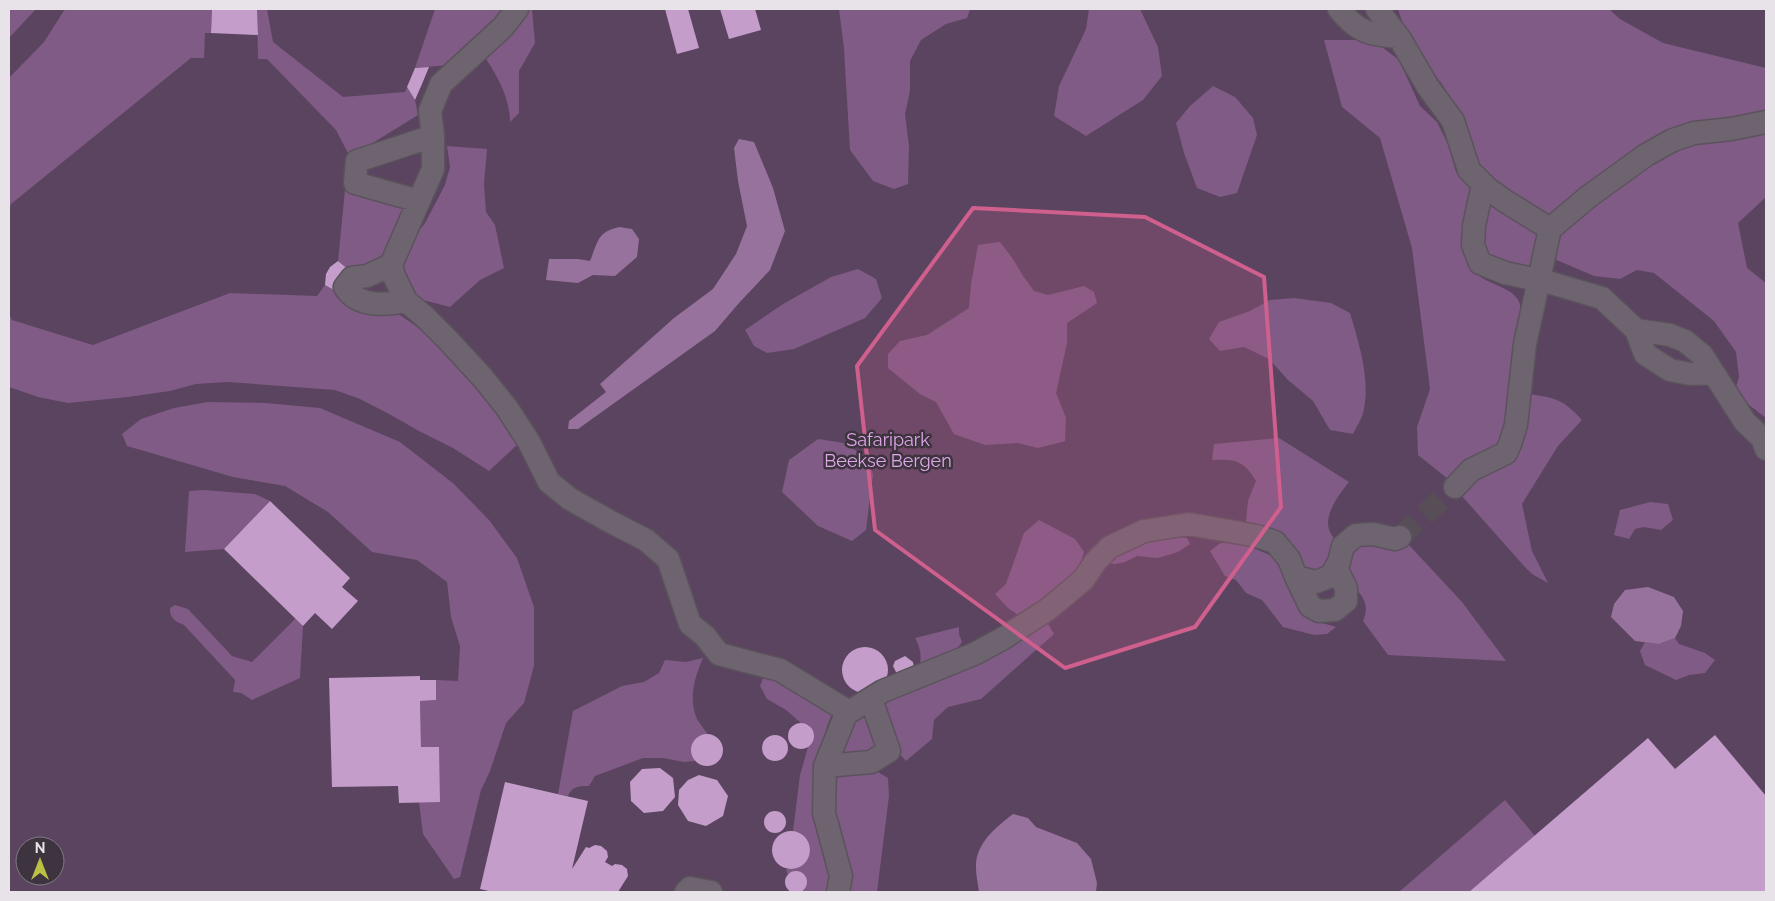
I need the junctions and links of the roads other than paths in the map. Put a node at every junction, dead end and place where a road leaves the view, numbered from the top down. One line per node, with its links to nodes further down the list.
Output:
1 (517, 9): 6 (street)
2 (1339, 9): 4 (street)
3 (1377, 9): 4 (street)
4 (1398, 37): 7 (street)
5 (1766, 122): 9 (street)
6 (433, 136): 8 (street); 8 (street)
7 (1484, 184): 9 (street); 11 (street)
8 (419, 201): 10 (street)
9 (1550, 229): 11 (street)
10 (391, 264): 12 (street); 12 (street)
11 (1540, 280): 13 (street); 16 (street)
12 (406, 301): 21 (street)
13 (1636, 330): 14 (street); 14 (street)
14 (1713, 373): 15 (street)
15 (1766, 449)
16 (1455, 487)
17 (1400, 537): 18 (street)
18 (1336, 568): 19 (street); 19 (street)
19 (1296, 577): 20 (street)
20 (871, 699): 21 (street); 22 (street)
21 (849, 712): 22 (street)
22 (826, 766): 25 (street)
23 (686, 892): 24 (street)
24 (711, 892)
25 (838, 892)

